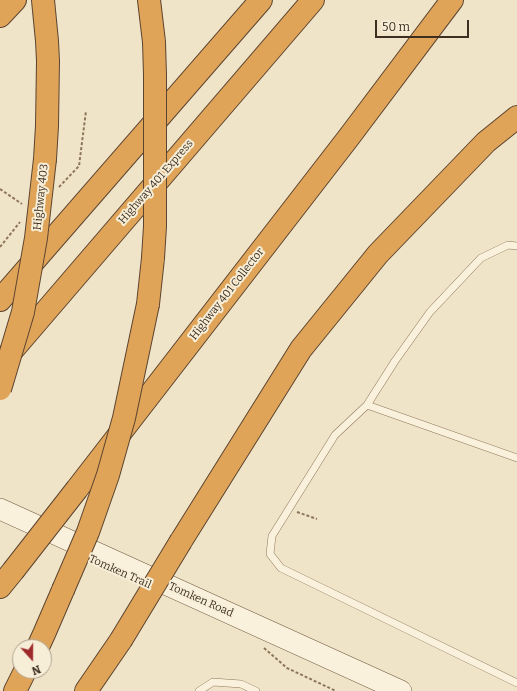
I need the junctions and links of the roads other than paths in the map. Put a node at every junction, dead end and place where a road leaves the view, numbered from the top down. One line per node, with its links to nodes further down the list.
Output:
1 (15, 0): 7 (highway)
2 (43, 0): 12 (highway, Highway 403, bridge)
3 (149, 0): 17 (highway, bridge)
4 (262, 0): 10 (highway)
5 (313, 0): 11 (highway, Highway 401 Express)
6 (452, 0): 16 (highway, Highway 401 Collector, bridge)
7 (0, 16)
8 (517, 117): 21 (highway, bridge)
9 (517, 246): 13 (lane)
10 (0, 300)
11 (0, 364)
12 (0, 389)
13 (367, 405): 14 (lane); 19 (lane)
14 (517, 458)
15 (0, 509): 24 (main road, Tomken Road)
16 (6, 579)
17 (42, 639)
18 (21, 679): 20 (highway)
19 (517, 683)
20 (15, 691)
21 (86, 691)
22 (199, 691): 23 (lane)
23 (256, 691)
24 (401, 691)

